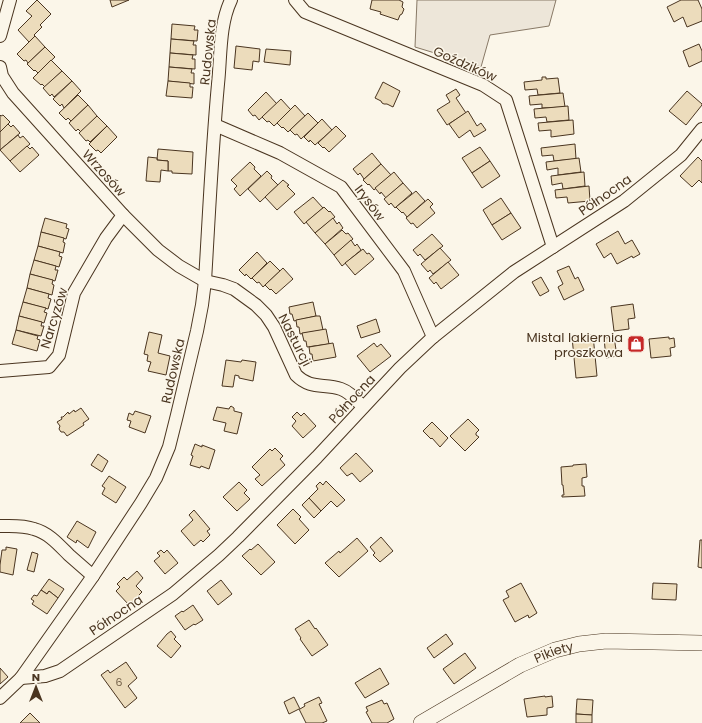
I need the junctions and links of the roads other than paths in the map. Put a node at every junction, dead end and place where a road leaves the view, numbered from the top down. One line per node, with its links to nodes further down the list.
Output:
1 (10, 0): 4 (street)
2 (231, 0): 6 (street, Rudowska)
3 (295, 0): 9 (street, Goździków)
4 (0, 36)
5 (0, 67): 8 (street, Wrzosów)
6 (215, 125): 10 (street, Rudowska); 11 (street, Irysów)
7 (702, 129): 9 (street, Północna)
8 (123, 215): 10 (street, Wrzosów); 12 (street, Narcyzów)
9 (552, 247): 11 (street, Północna)
10 (205, 281): 13 (street, Nasturcji); 15 (street, Rudowska)
11 (433, 337): 13 (street, Północna)
12 (0, 371)
13 (363, 407): 17 (street, Północna)
14 (0, 526): 15 (street)
15 (93, 576): 17 (street, Rudowska)
16 (702, 644): 19 (street, Pikiety)
17 (21, 678): 18 (street, Rudowska)
18 (0, 698)
19 (421, 723)

